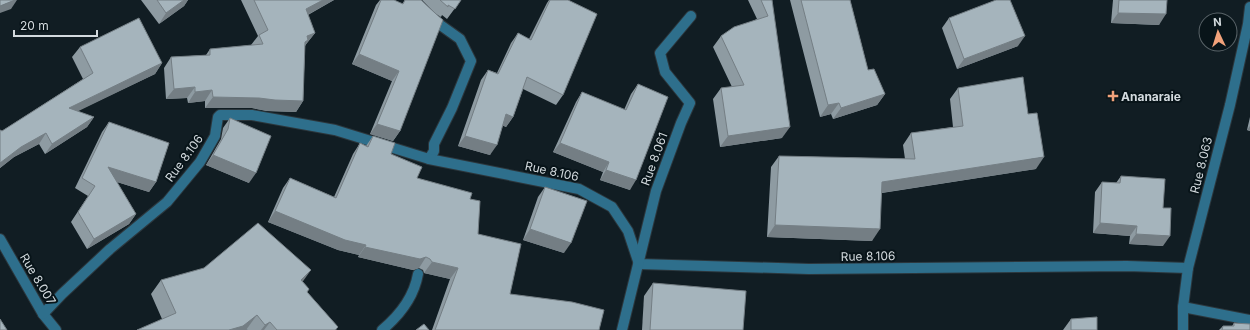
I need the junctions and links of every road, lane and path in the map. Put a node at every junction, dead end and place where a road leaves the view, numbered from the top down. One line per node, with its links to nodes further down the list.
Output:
1 (413, 0): 4 (street)
2 (1250, 7): 7 (street, Rue 8.063)
3 (691, 16): 6 (street, Rue 8.061)
4 (429, 159): 6 (street, Rue 8.106); 10 (street, Rue 8.106)
5 (0, 239): 10 (street, Rue 8.007)
6 (639, 264): 7 (street, Rue 8.106); 14 (street, Rue 8.061)
7 (1188, 268): 9 (street, Rue 8.063)
8 (418, 274): 13 (street)
9 (1183, 307): 11 (street); 15 (street, Rue 8.063)
10 (43, 314): 12 (street, Rue 8.007)
11 (1250, 320)
12 (56, 330)
13 (382, 330)
14 (622, 330)
15 (1183, 330)

